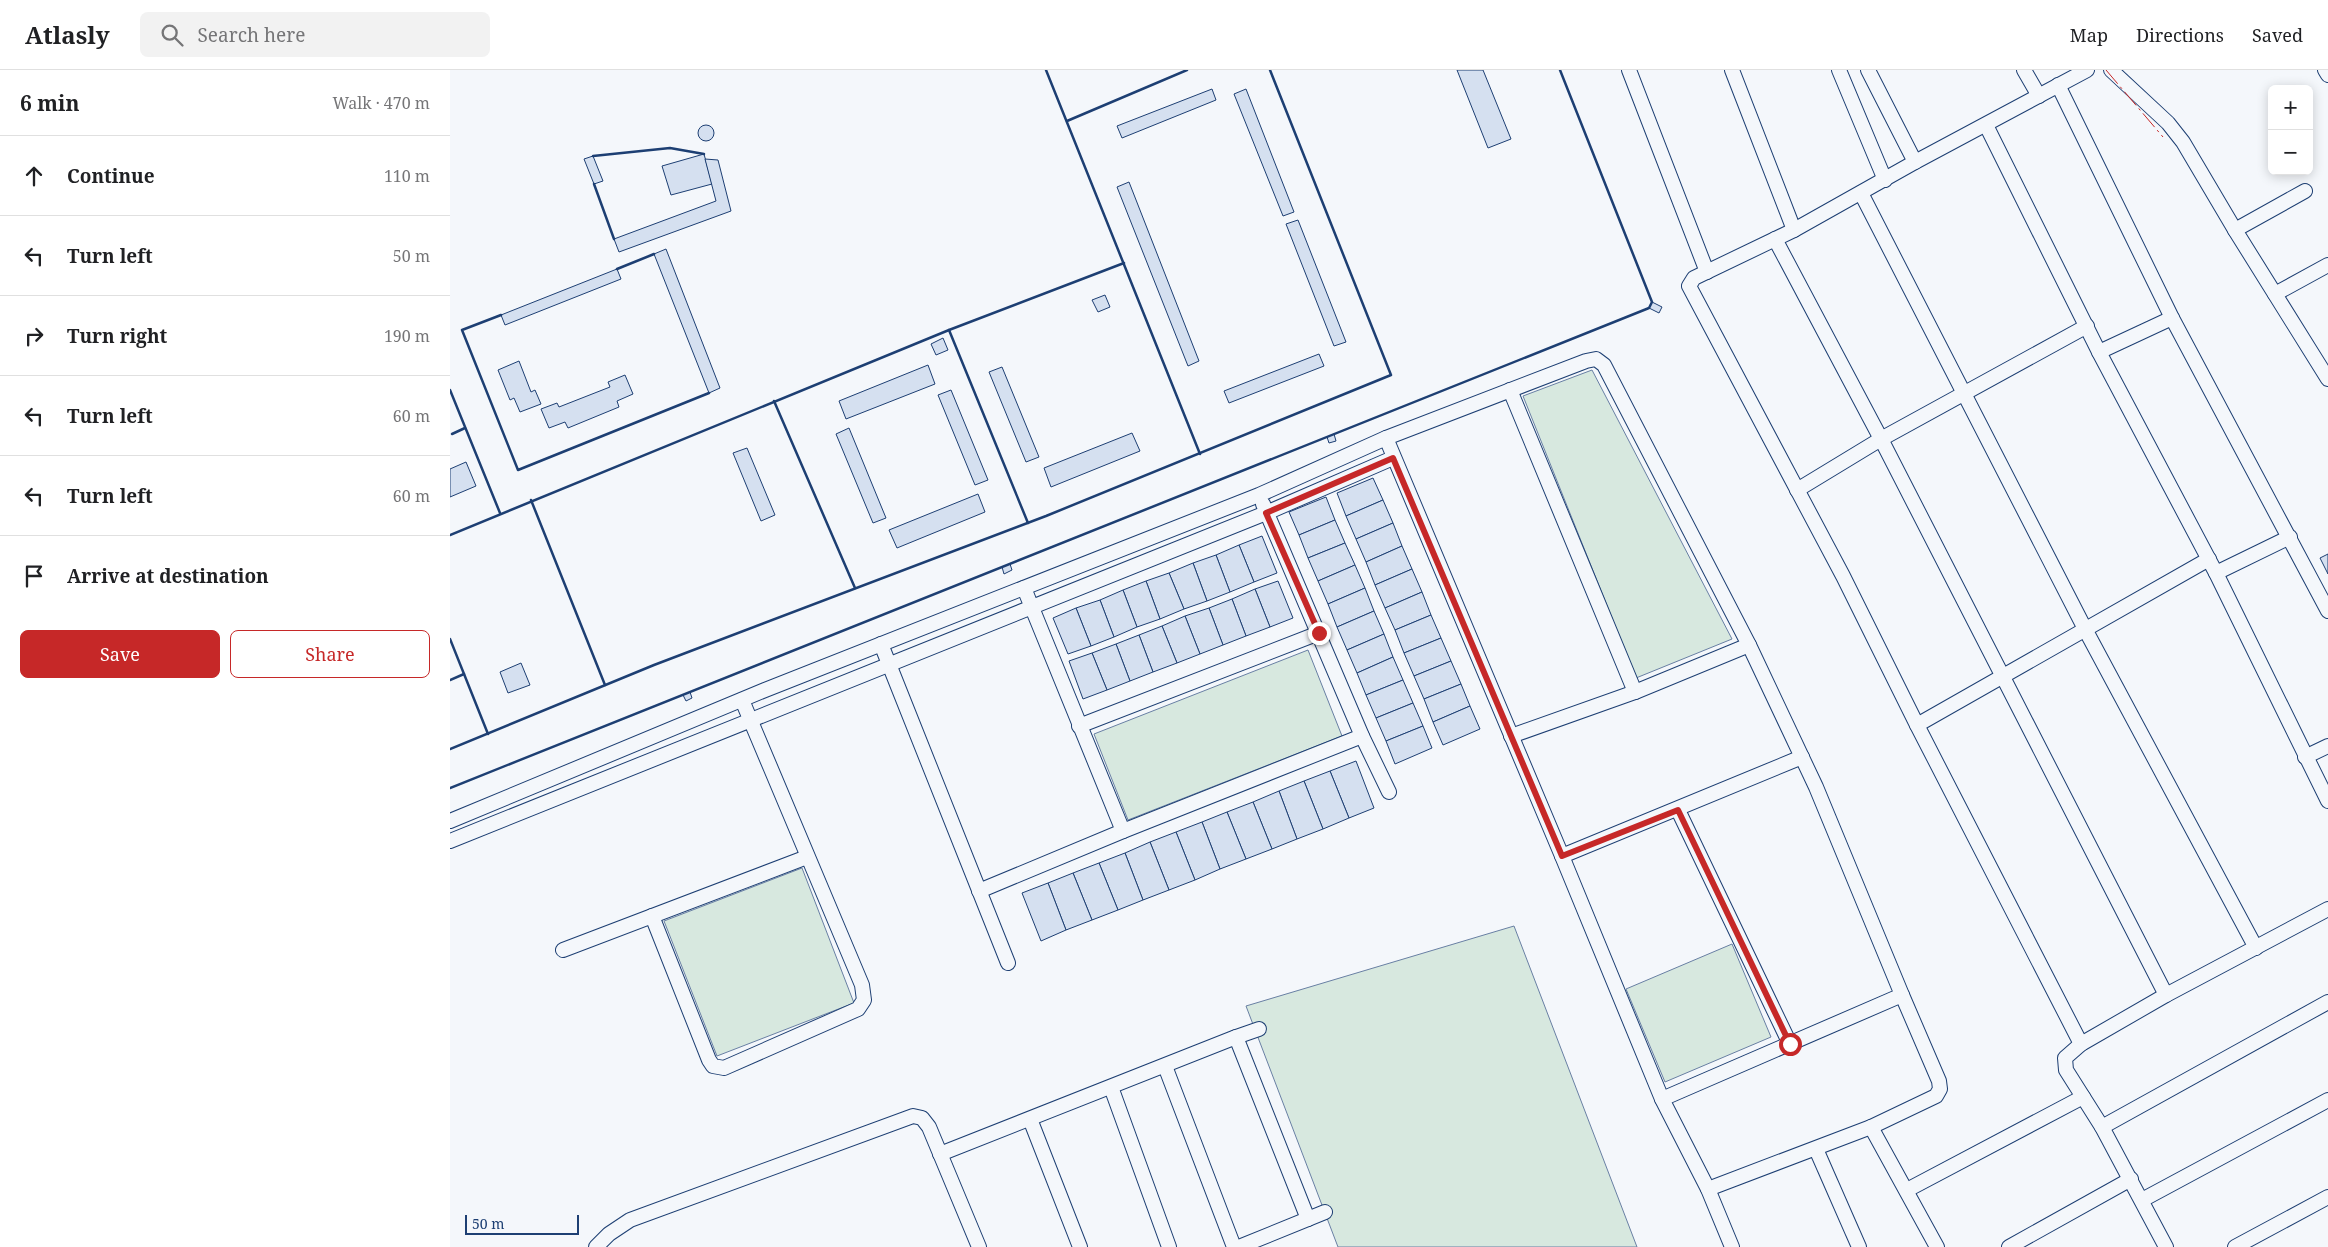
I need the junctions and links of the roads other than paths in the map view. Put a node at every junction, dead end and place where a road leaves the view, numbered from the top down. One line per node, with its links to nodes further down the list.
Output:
1 (1629, 70): 21 (street)
2 (1732, 70): 17 (street)
3 (1839, 70): 14 (street)
4 (1868, 70): 13 (street)
5 (2024, 70): 11 (street)
6 (2087, 70): 10 (street)
7 (2111, 70): 18 (street)
8 (2325, 70): 9 (street)
9 (2328, 76)
10 (2058, 85): 11 (street); 23 (street)
11 (2038, 96): 12 (street)
12 (1986, 125): 13 (street); 24 (street)
13 (1915, 162): 14 (street)
14 (1885, 180): 16 (street)
15 (2304, 191): 18 (street)
16 (1861, 193): 17 (street); 28 (street)
17 (1794, 230): 19 (street)
18 (2235, 230): 22 (street)
19 (1774, 239): 21 (street); 30 (street)
20 (2328, 265): 22 (street)
21 (1708, 272): 32 (street)
22 (2274, 294): 26 (street)
23 (2172, 318): 25 (street); 35 (street)
24 (2087, 326): 25 (street); 28 (street)
25 (2099, 352): 36 (street)
26 (2327, 377)
27 (1510, 390): 29 (street); 44 (street); 47 (street)
28 (1964, 395): 30 (street); 41 (street)
29 (1386, 438): 31 (street); 33 (street)
30 (1881, 439): 32 (street); 46 (street)
31 (1393, 458): 34 (street); 53 (street)
32 (1797, 490): 50 (street)
33 (1259, 495): 34 (street); 38 (street)
34 (1266, 513): 39 (street); 42 (street)
35 (2290, 537): 37 (street); 40 (street)
36 (2209, 560): 37 (street); 41 (street)
37 (2216, 573): 56 (street)
38 (1024, 588): 39 (street); 43 (street)
39 (1031, 607): 45 (street); 51 (street)
40 (2328, 611)
41 (2085, 629): 46 (street); 68 (street)
42 (1319, 633): 51 (street); 52 (street)
43 (881, 644): 45 (street); 48 (street)
44 (1749, 645): 47 (street); 55 (street)
45 (889, 664): 49 (street); 65 (street)
46 (2002, 678): 50 (street); 72 (street)
47 (1634, 692): 53 (street)
48 (742, 700): 49 (street); 60 (street)
49 (750, 720): 62 (street); 64 (street)
50 (1917, 725): 77 (street)
51 (1079, 726): 61 (street)
52 (1362, 736): 57 (street); 61 (street)
53 (1511, 736): 63 (street)
54 (2328, 746): 56 (street)
55 (1802, 757): 59 (street); 71 (street)
56 (2305, 758): 58 (street)
57 (1389, 792)
58 (2328, 801)
59 (1678, 810): 63 (street); 76 (street)
60 (450, 821)
61 (1123, 830): 65 (street)
62 (450, 841)
63 (1562, 856): 81 (street)
64 (807, 857): 67 (street); 67 (street)
65 (979, 891): 70 (street)
66 (2328, 909): 68 (street)
67 (652, 916): 69 (street)
68 (2256, 948): 72 (street)
69 (563, 950)
70 (1008, 963)
71 (1902, 995): 76 (street); 84 (street)
72 (2166, 995): 77 (street)
73 (2328, 1002): 85 (street)
74 (1259, 1029): 75 (street)
75 (1236, 1037): 78 (street); 94 (street)
76 (1790, 1044): 81 (street)
77 (2081, 1044): 80 (street)
78 (1165, 1066): 79 (street); 100 (street)
79 (1111, 1087): 83 (street); 99 (street)
80 (2083, 1097): 85 (street); 90 (street)
81 (1662, 1100): 89 (street)
82 (2328, 1100): 92 (street)
83 (1030, 1119): 87 (street); 98 (street)
84 (1871, 1127): 86 (street); 90 (street)
85 (2102, 1127): 88 (street)
86 (1816, 1149): 89 (street); 103 (street)
87 (940, 1154): 96 (street); 97 (street)
88 (2131, 1179): 92 (street); 95 (street)
89 (1708, 1189): 102 (street)
90 (1907, 1190): 104 (street)
91 (2328, 1197): 106 (street)
92 (2142, 1200): 105 (street)
93 (1325, 1212): 94 (street)
94 (1308, 1219): 101 (street)
95 (2018, 1245)
96 (596, 1247)
97 (979, 1247)
98 (1080, 1247)
99 (1169, 1247)
100 (1234, 1247)
101 (1239, 1247)
102 (1732, 1247)
103 (1859, 1247)
104 (1937, 1247)
105 (2166, 1247)
106 (2236, 1247)

